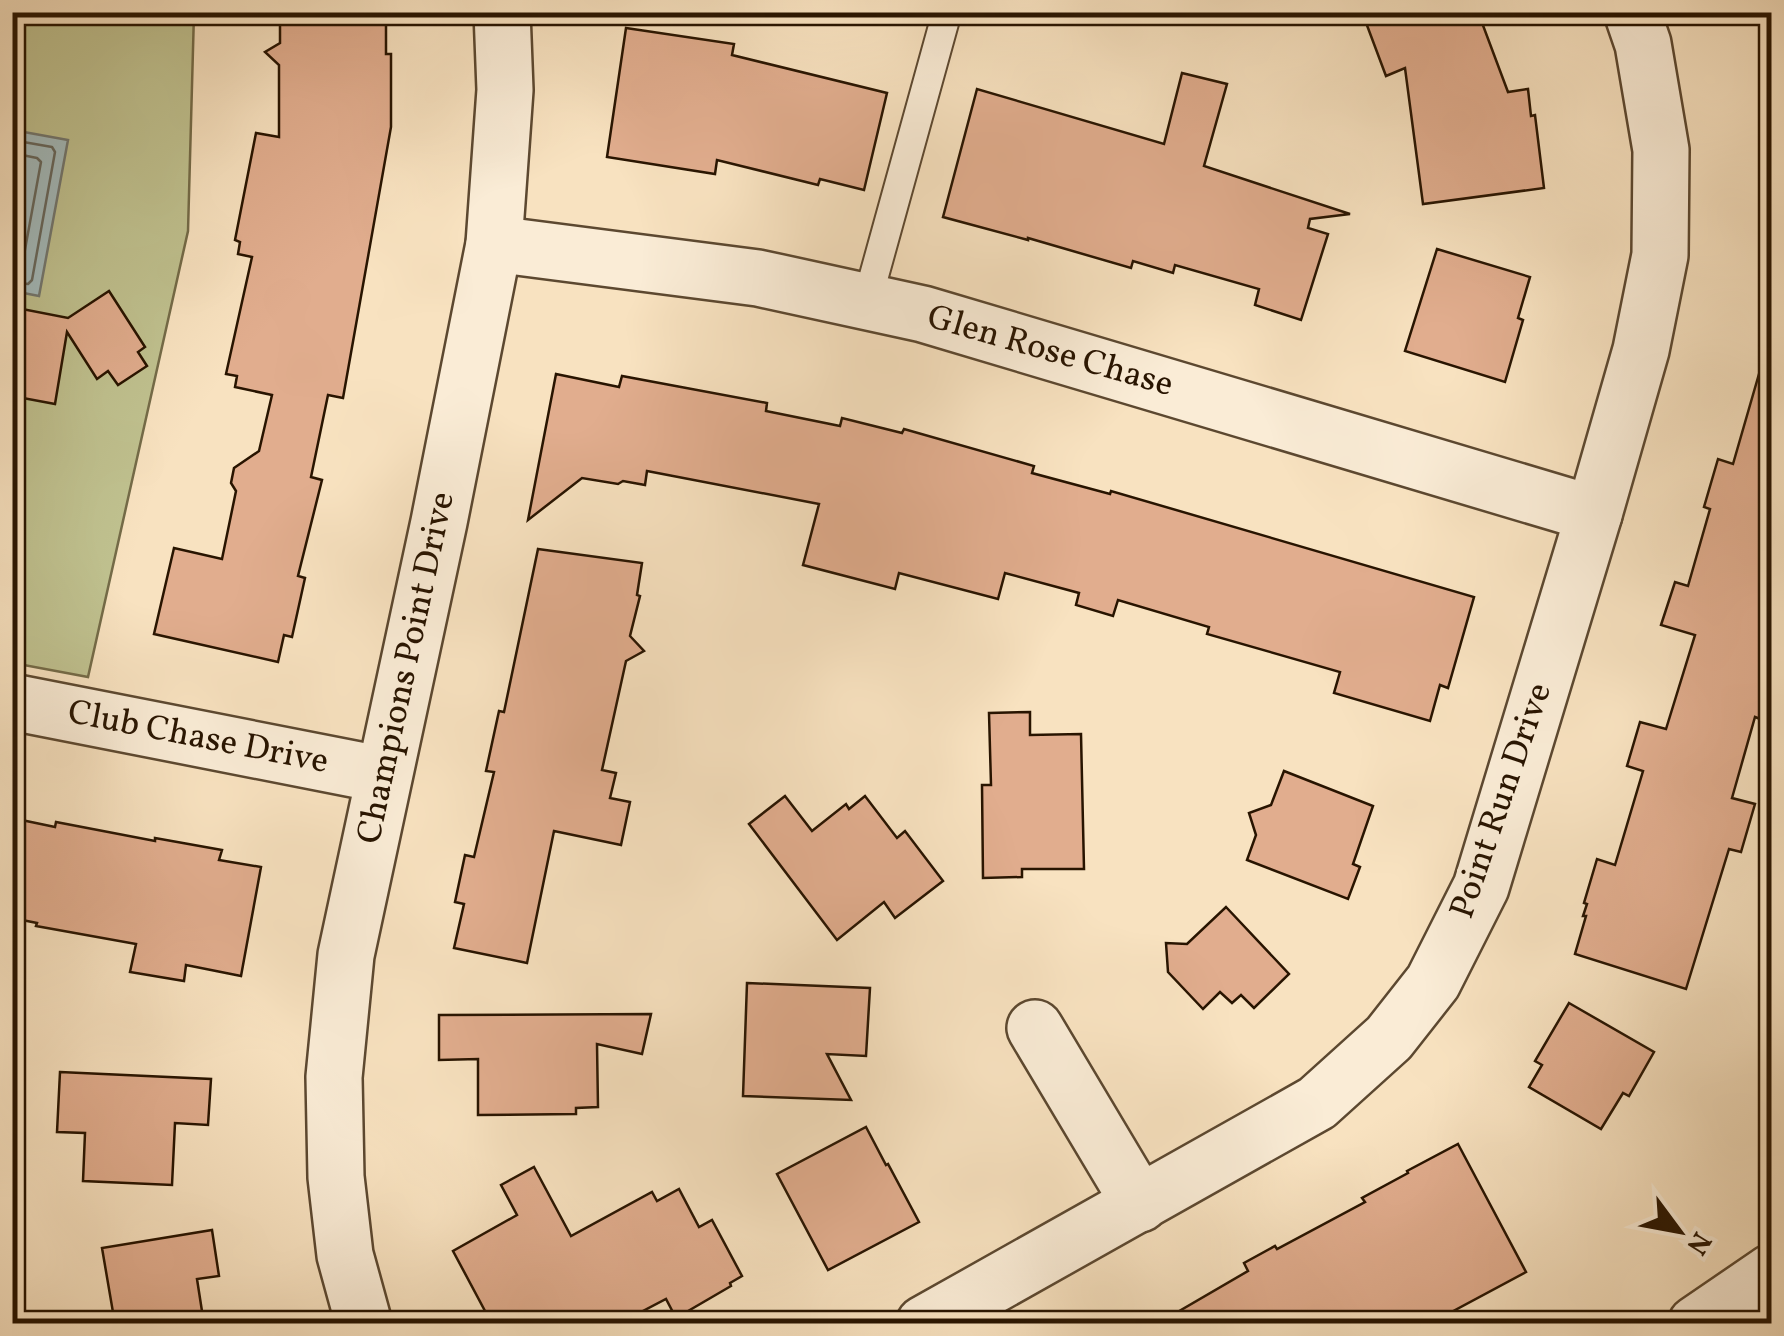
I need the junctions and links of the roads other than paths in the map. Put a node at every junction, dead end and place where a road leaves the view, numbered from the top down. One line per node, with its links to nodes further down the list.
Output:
1 (502, 12): 4 (street, Champions Point Drive)
2 (947, 12): 5 (lane)
3 (1632, 12): 6 (street, Point Run Drive)
4 (494, 244): 5 (street, Glen Rose Chase); 8 (street, Champions Point Drive)
5 (867, 300): 6 (street, Glen Rose Chase)
6 (1594, 514): 10 (street, Point Run Drive)
7 (12, 702): 8 (street, Club Chase Drive)
8 (384, 775): 12 (street, Champions Point Drive)
9 (1035, 1028): 10 (street)
10 (1140, 1204): 13 (street, Point Run Drive)
11 (1772, 1272): 14 (street)
12 (364, 1324)
13 (924, 1324)
14 (1696, 1324)

